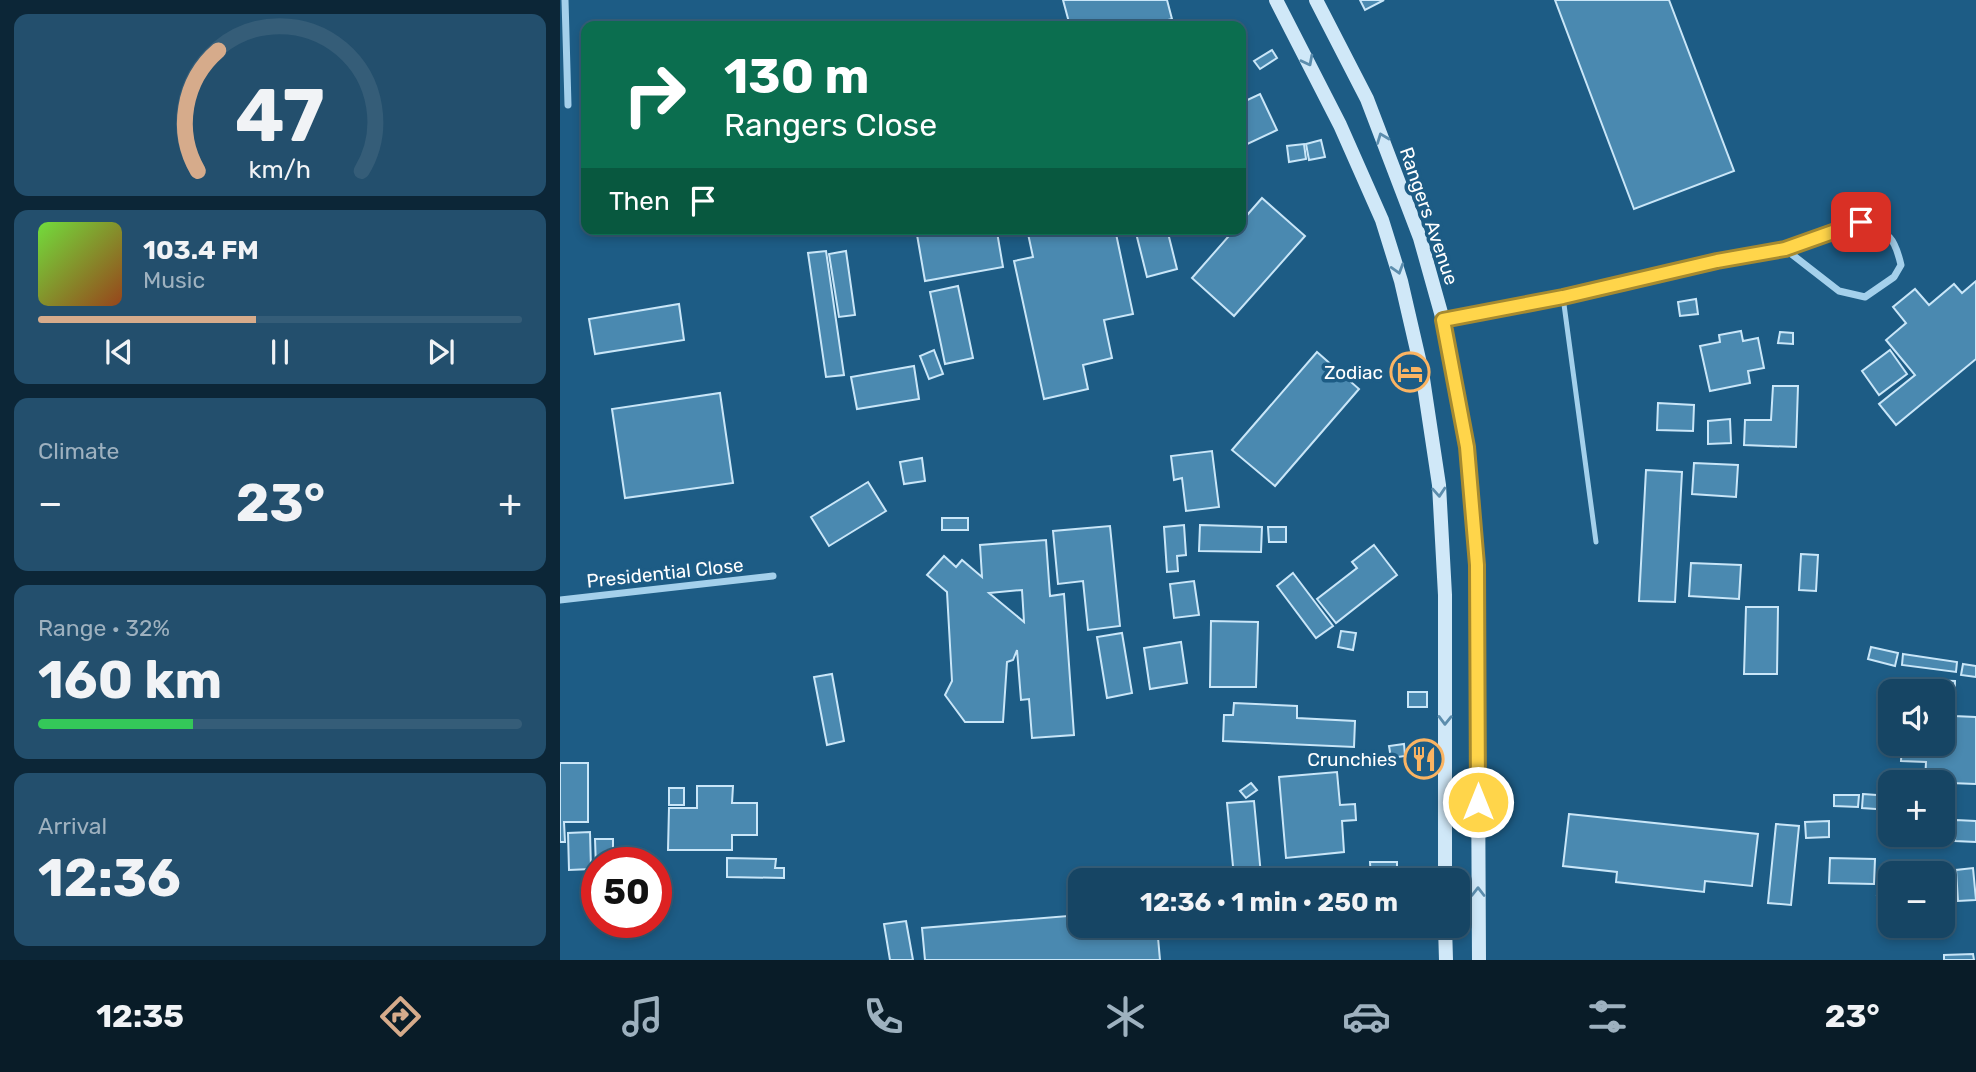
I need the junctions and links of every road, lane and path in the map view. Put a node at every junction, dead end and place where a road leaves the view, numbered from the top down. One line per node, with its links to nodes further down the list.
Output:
1 (565, 0): 4 (street)
2 (1276, 0): 11 (main road, one-way to 11)
3 (1316, 0): 7 (main road, Rangers Avenue, one-way to 3)
4 (568, 105)
5 (1785, 249): 5 (street); 6 (street)
6 (1563, 297): 7 (street); 8 (lane)
7 (1443, 320): 14 (main road, Rangers Avenue, one-way to 7)
8 (1596, 542)
9 (772, 576): 10 (street, Presidential Close)
10 (560, 600)
11 (1445, 868)
12 (1445, 938): 13 (main road)
13 (1446, 960)
14 (1479, 960)

